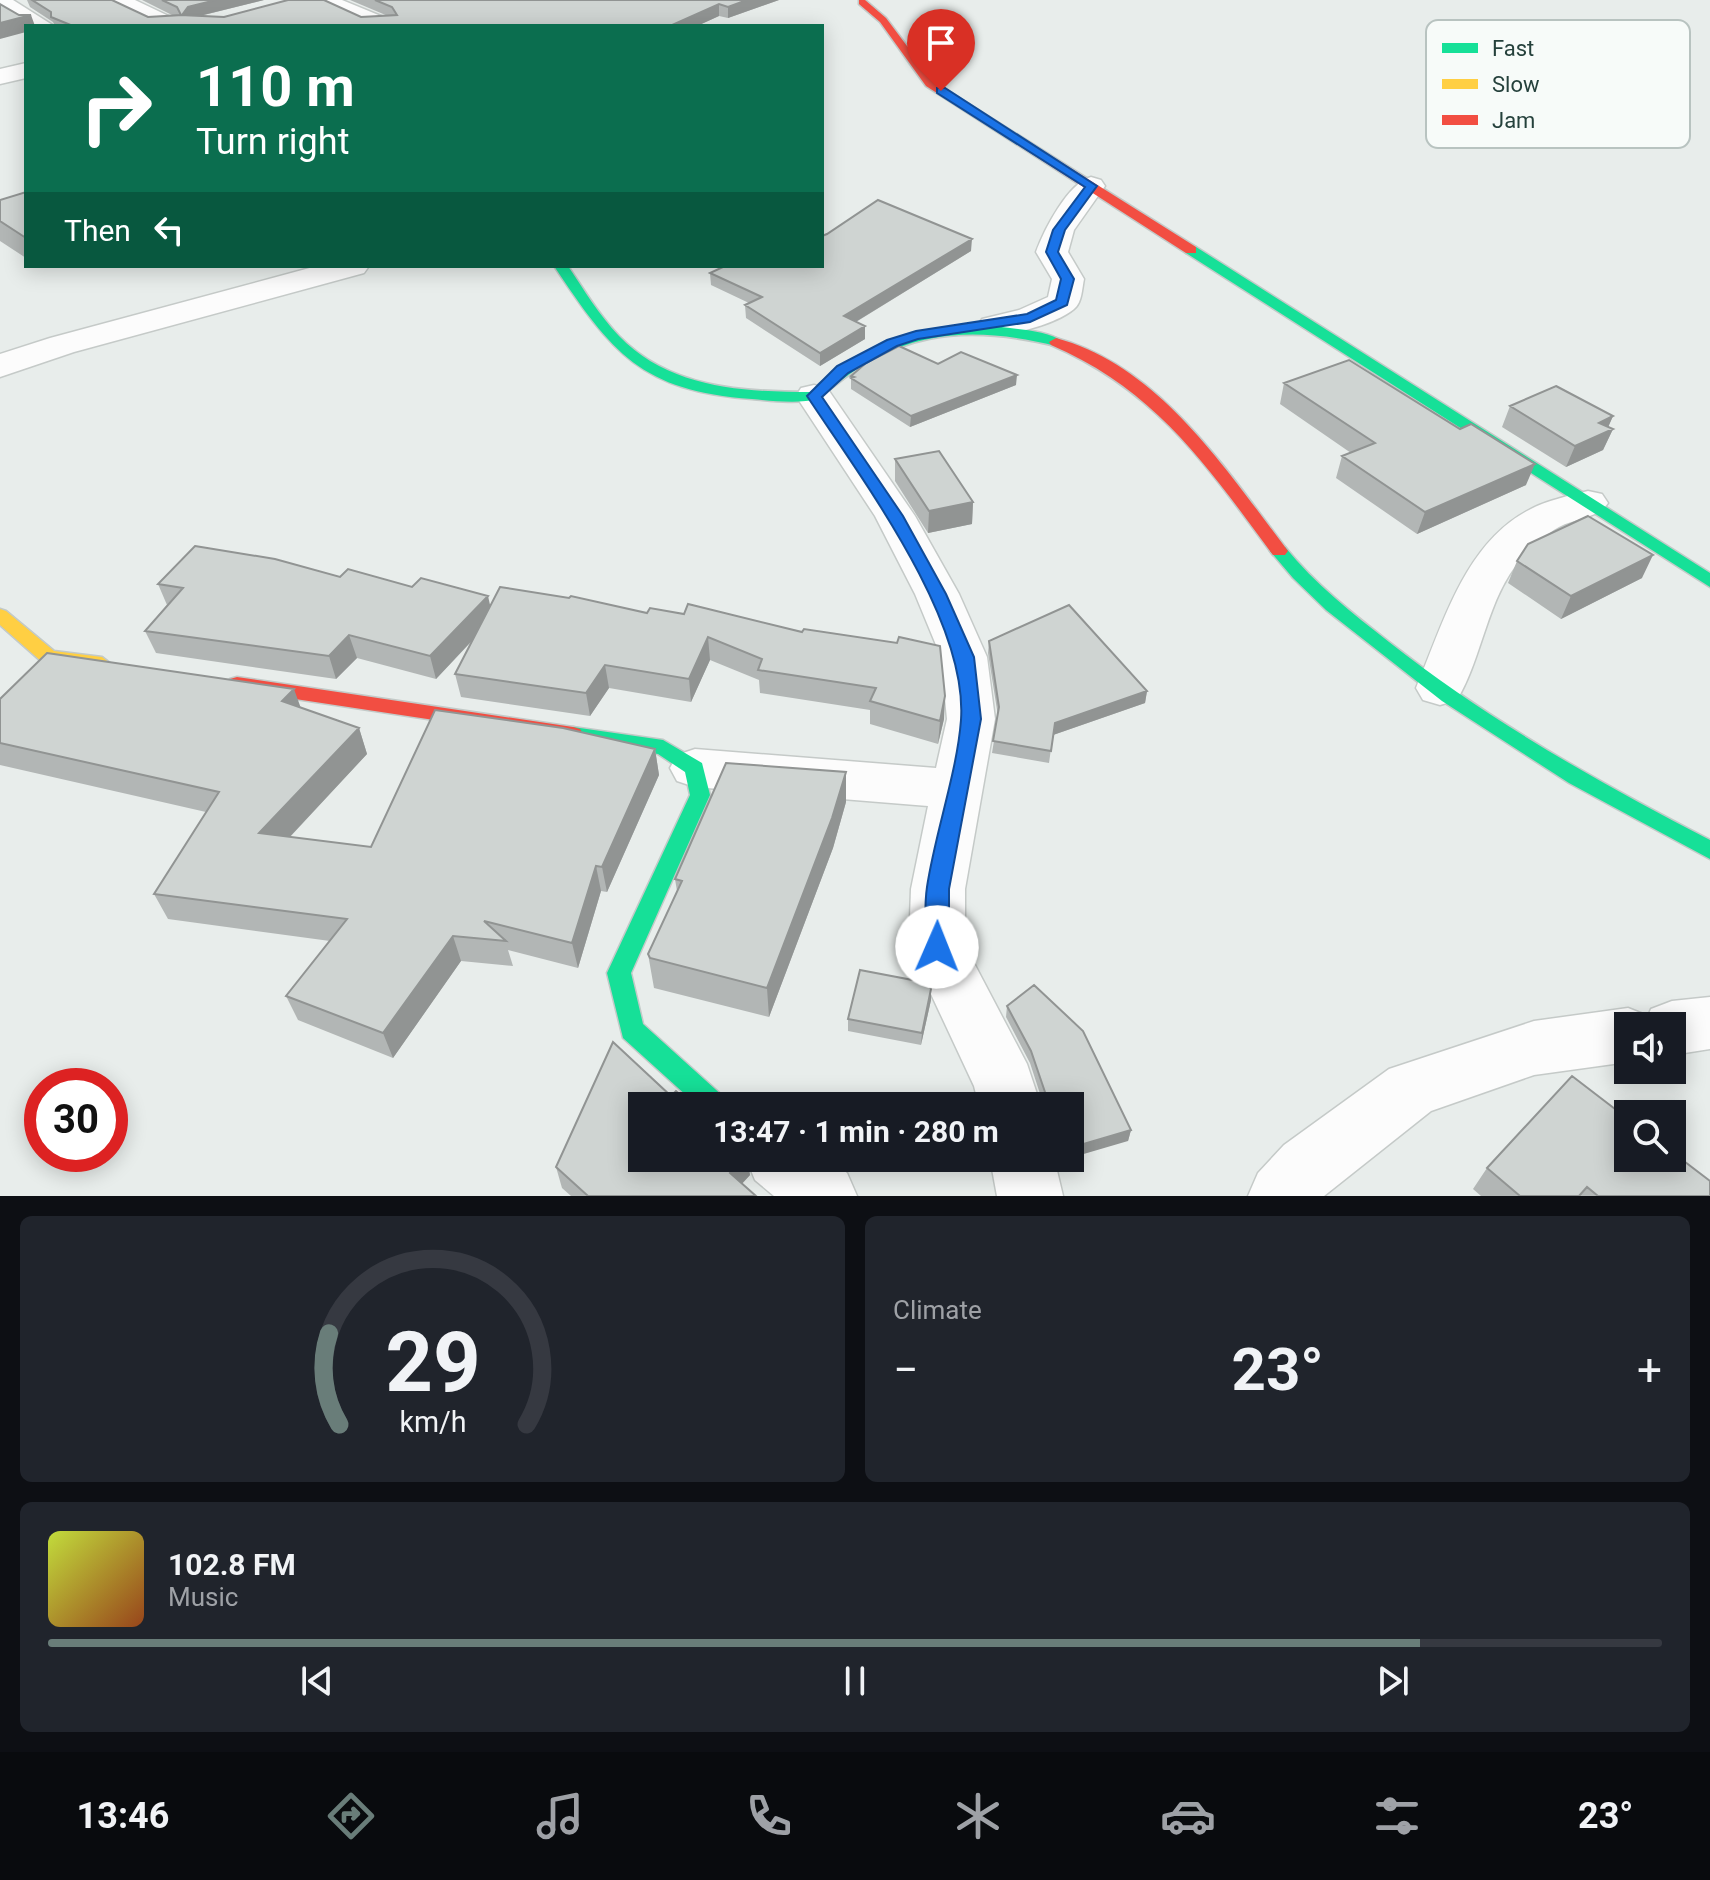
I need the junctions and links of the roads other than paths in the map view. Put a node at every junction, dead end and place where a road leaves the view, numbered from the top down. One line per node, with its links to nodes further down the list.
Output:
1 (118, 0): 6 (street)
2 (323, 0): 7 (street)
3 (0, 2): 5 (street)
4 (862, 2): 8 (street)
5 (39, 24)
6 (167, 24)
7 (380, 24)
8 (1091, 186): 12 (street); 15 (street)
9 (336, 268): 11 (street)
10 (562, 268): 14 (street)
11 (311, 271): 13 (street)
12 (994, 326): 14 (street); 20 (street)
13 (0, 366)
14 (814, 396): 22 (street)
15 (1588, 503): 16 (street); 20 (street)
16 (1710, 581)
17 (0, 615): 18 (street)
18 (127, 668)
19 (222, 682): 21 (street)
20 (1440, 688): 23 (street)
21 (695, 768): 22 (street); 27 (street)
22 (958, 789): 28 (street)
23 (1710, 850)
24 (1710, 1023): 25 (street)
25 (1686, 1026)
26 (1614, 1037): 33 (street)
27 (701, 1092)
28 (1007, 1092)
29 (795, 1172): 31 (street)
30 (1025, 1172): 32 (street)
31 (824, 1196)
32 (1030, 1196)
33 (1281, 1196)

